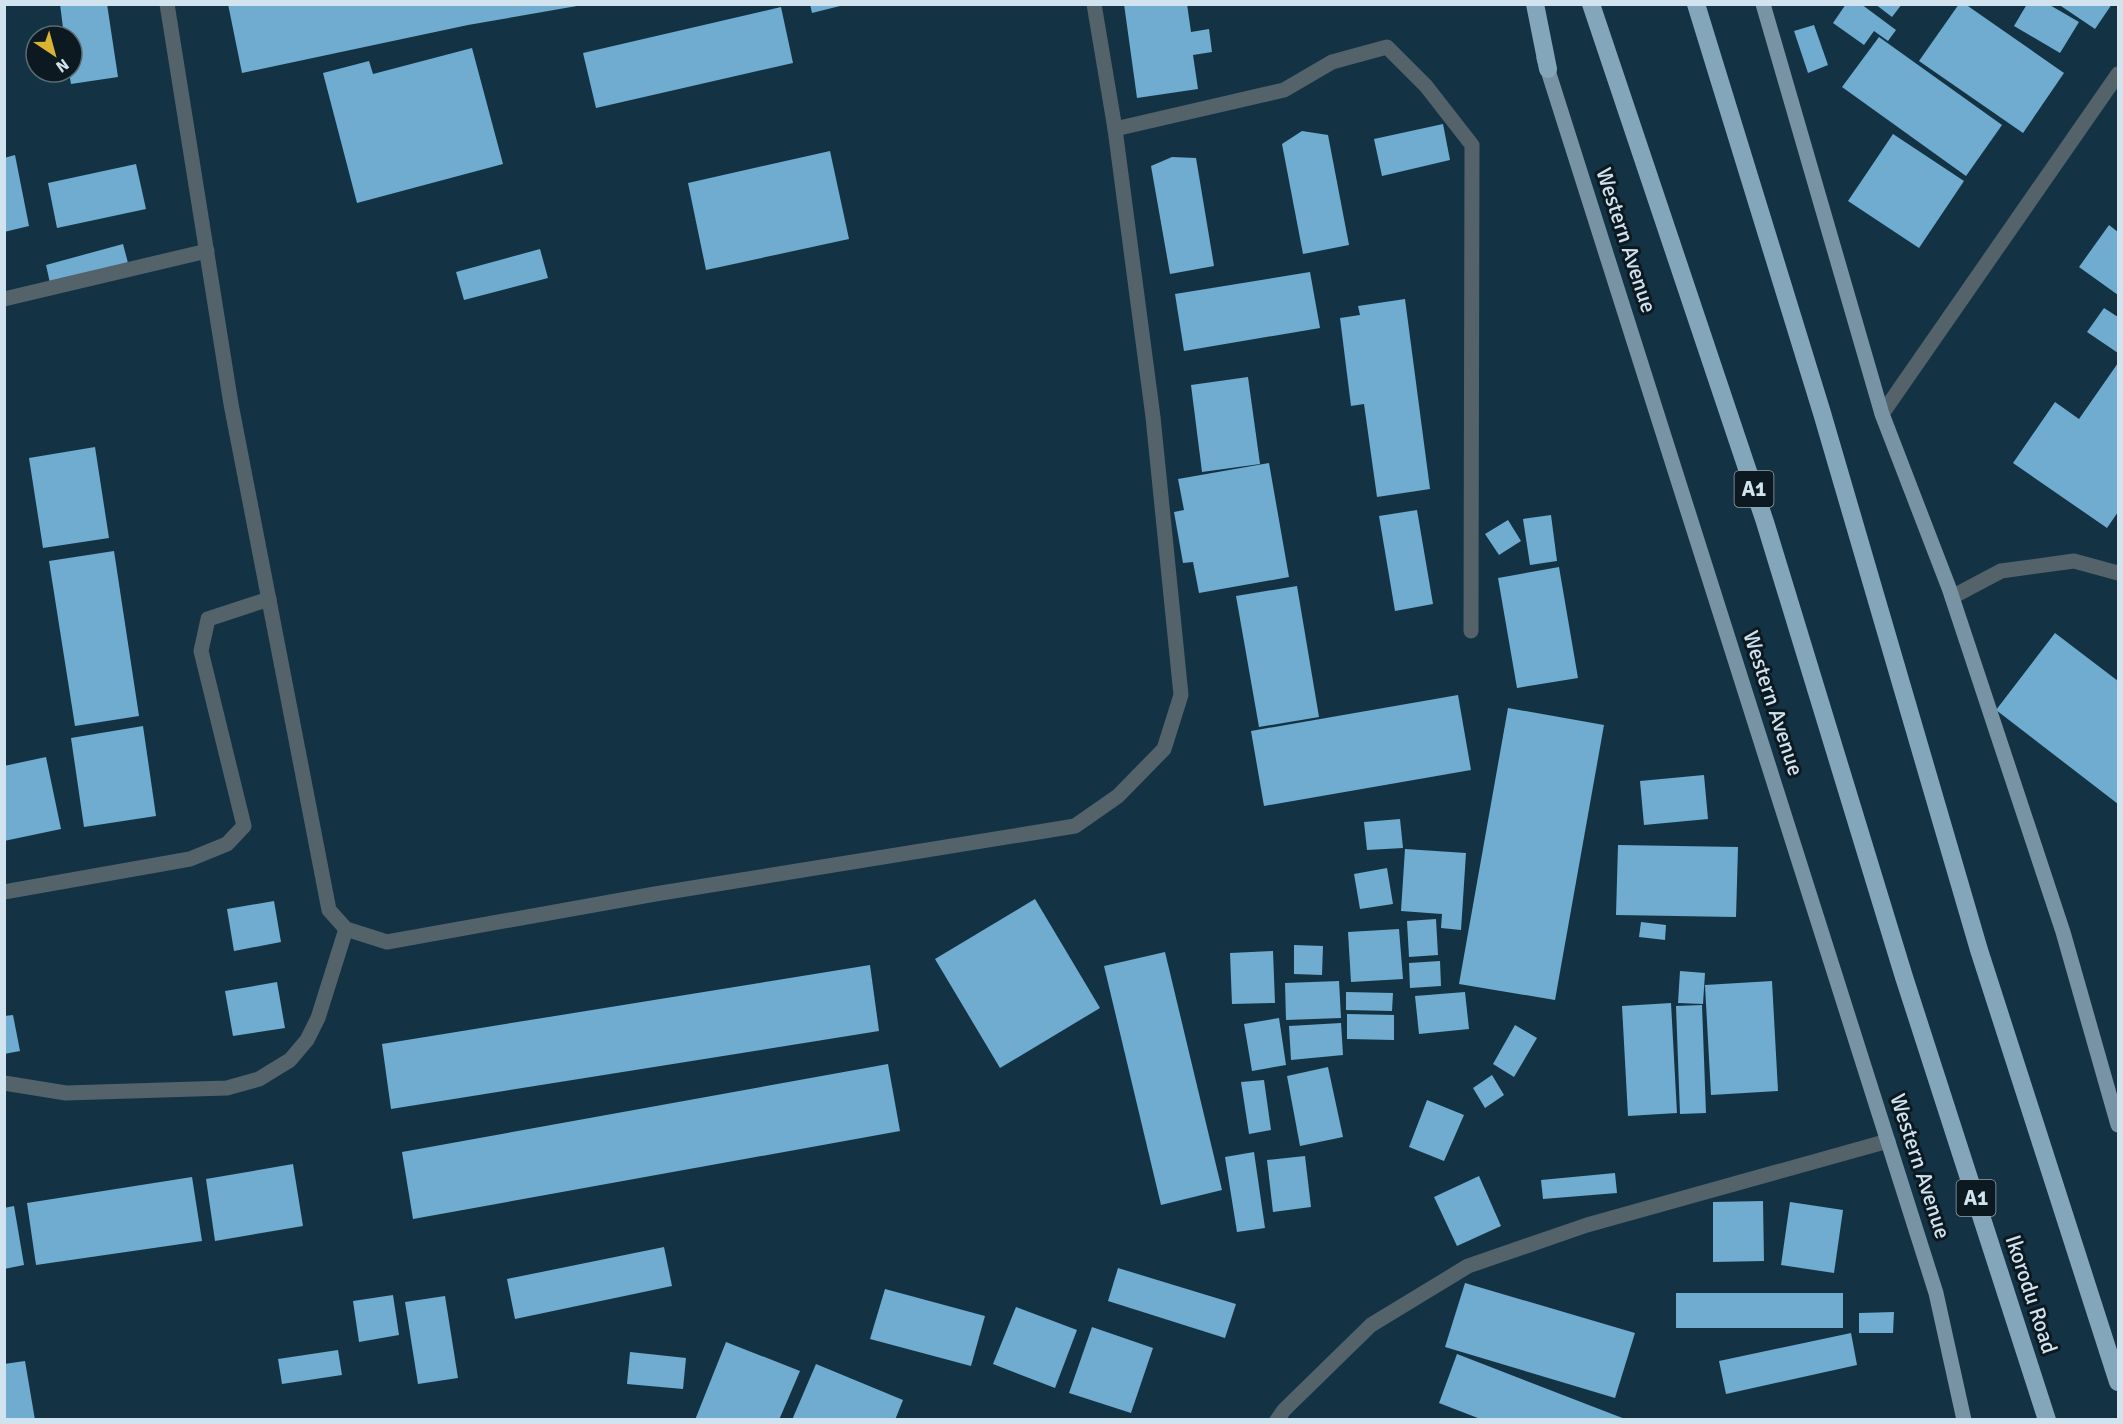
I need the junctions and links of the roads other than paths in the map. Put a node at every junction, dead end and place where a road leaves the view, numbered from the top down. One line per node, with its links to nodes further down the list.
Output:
1 (167, 4): 13 (street)
2 (1094, 4): 12 (street)
3 (1527, 4): 10 (main road, Western Avenue)
4 (1535, 4): 10 (highway)
5 (1585, 4): 9 (highway)
6 (1591, 4): 9 (highway, Western Avenue / A1)
7 (1763, 4): 15 (main road)
8 (1697, 7): 26 (highway)
9 (1605, 48): 22 (highway, Western Avenue / A1)
10 (1548, 69): 25 (main road, Western Avenue)
11 (2118, 74): 15 (street)
12 (1115, 129): 19 (street); 21 (street)
13 (207, 251): 14 (street); 18 (street)
14 (4, 299)
15 (1882, 414): 17 (main road)
16 (2118, 573): 17 (street)
17 (1952, 597): 24 (main road)
18 (269, 599): 20 (street); 21 (street)
19 (1471, 631)
20 (4, 892)
21 (346, 929): 23 (street)
22 (1904, 977): 29 (highway, Ikorodu Road / A1)
23 (4, 1083)
24 (2118, 1118)
25 (1888, 1141): 27 (street); 28 (main road, Western Avenue)
26 (2118, 1382)
27 (1277, 1419)
28 (1964, 1419)
29 (2048, 1419)

